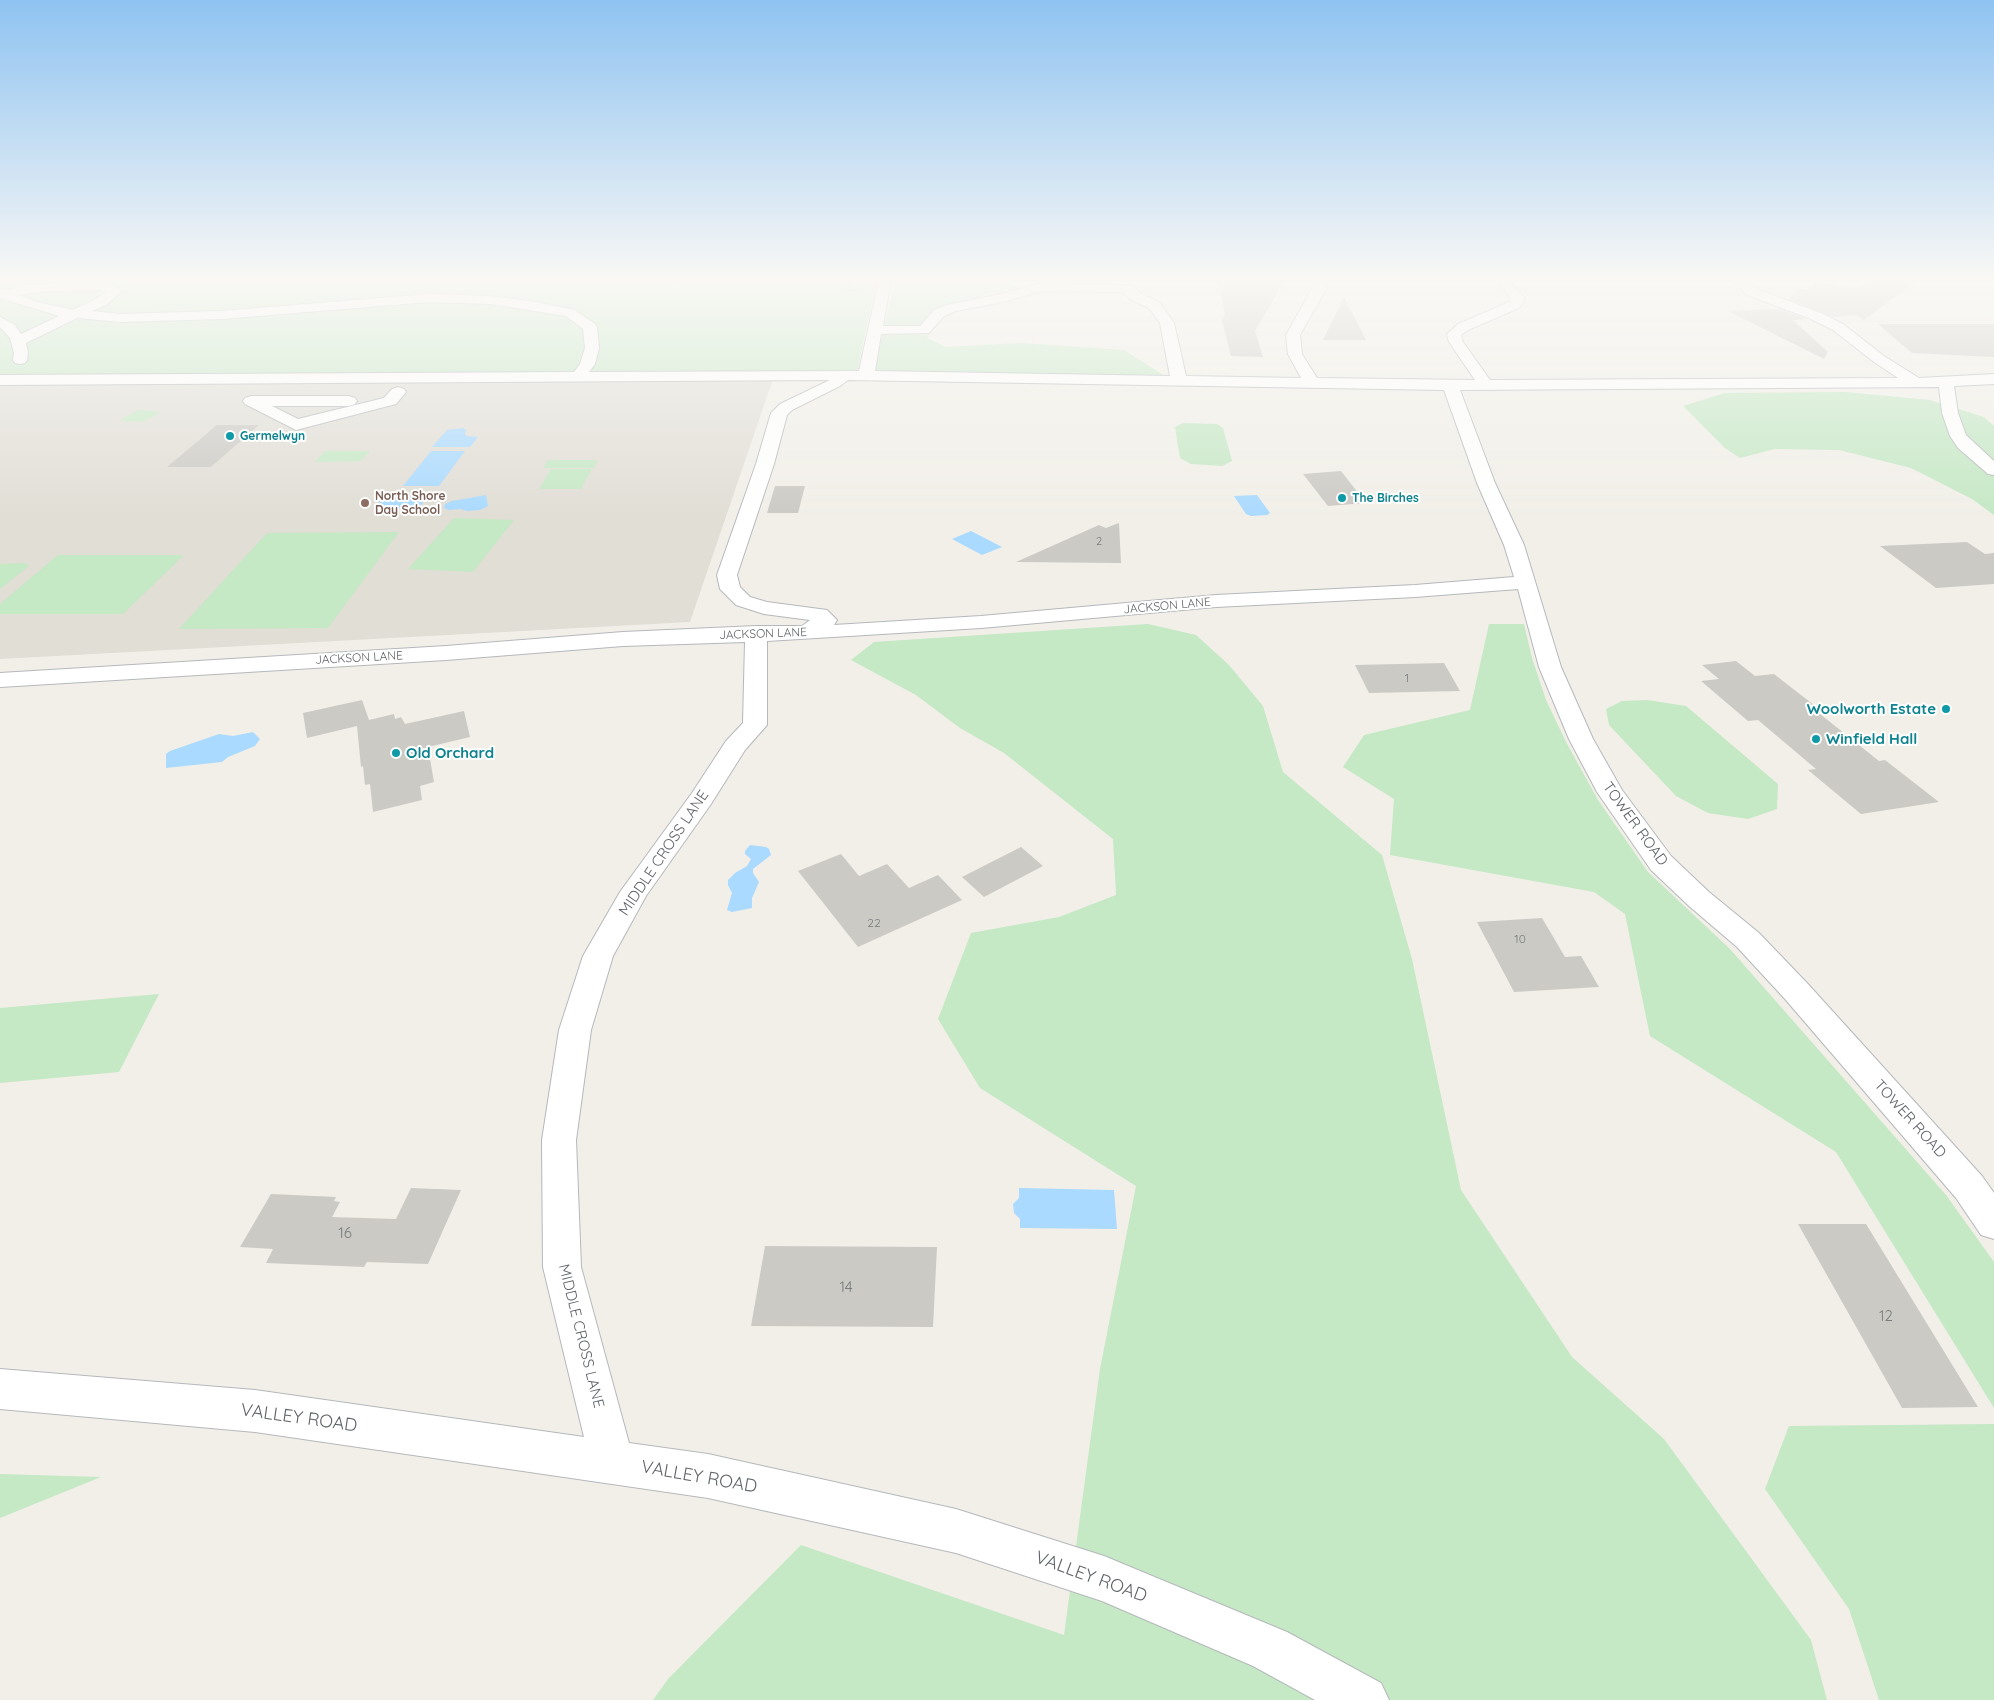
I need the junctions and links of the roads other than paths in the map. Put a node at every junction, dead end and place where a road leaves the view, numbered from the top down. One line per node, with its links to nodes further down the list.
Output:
1 (20, 358): 13 (street)
2 (589, 358): 10 (street)
3 (869, 358): 9 (street)
4 (1174, 358): 14 (street)
5 (1297, 358): 16 (street)
6 (1467, 358): 18 (street)
7 (1878, 358): 15 (street)
8 (844, 375): 9 (street); 10 (street); 25 (street)
9 (866, 376): 14 (street)
10 (578, 377): 20 (street)
11 (279, 378): 13 (street); 20 (street); 21 (street)
12 (1994, 378): 17 (street)
13 (1, 380)
14 (1179, 380): 16 (street)
15 (1914, 381): 17 (street); 18 (street)
16 (1311, 382): 19 (street)
17 (1946, 382): 22 (street)
18 (1485, 384): 19 (street)
19 (1450, 385): 23 (street, TOWER ROAD)
20 (401, 390): 21 (street); 21 (street)
21 (251, 401)
22 (1994, 470)
23 (1526, 582): 25 (street, JACKSON LANE); 27 (street, TOWER ROAD)
24 (756, 633): 25 (street, JACKSON LANE); 26 (street, JACKSON LANE); 29 (street, MIDDLE CROSS LANE)
25 (803, 633)
26 (0, 680)
27 (1994, 1223)
28 (0, 1389): 29 (street, VALLEY ROAD)
29 (612, 1461): 30 (street, VALLEY ROAD)
30 (1364, 1700)

